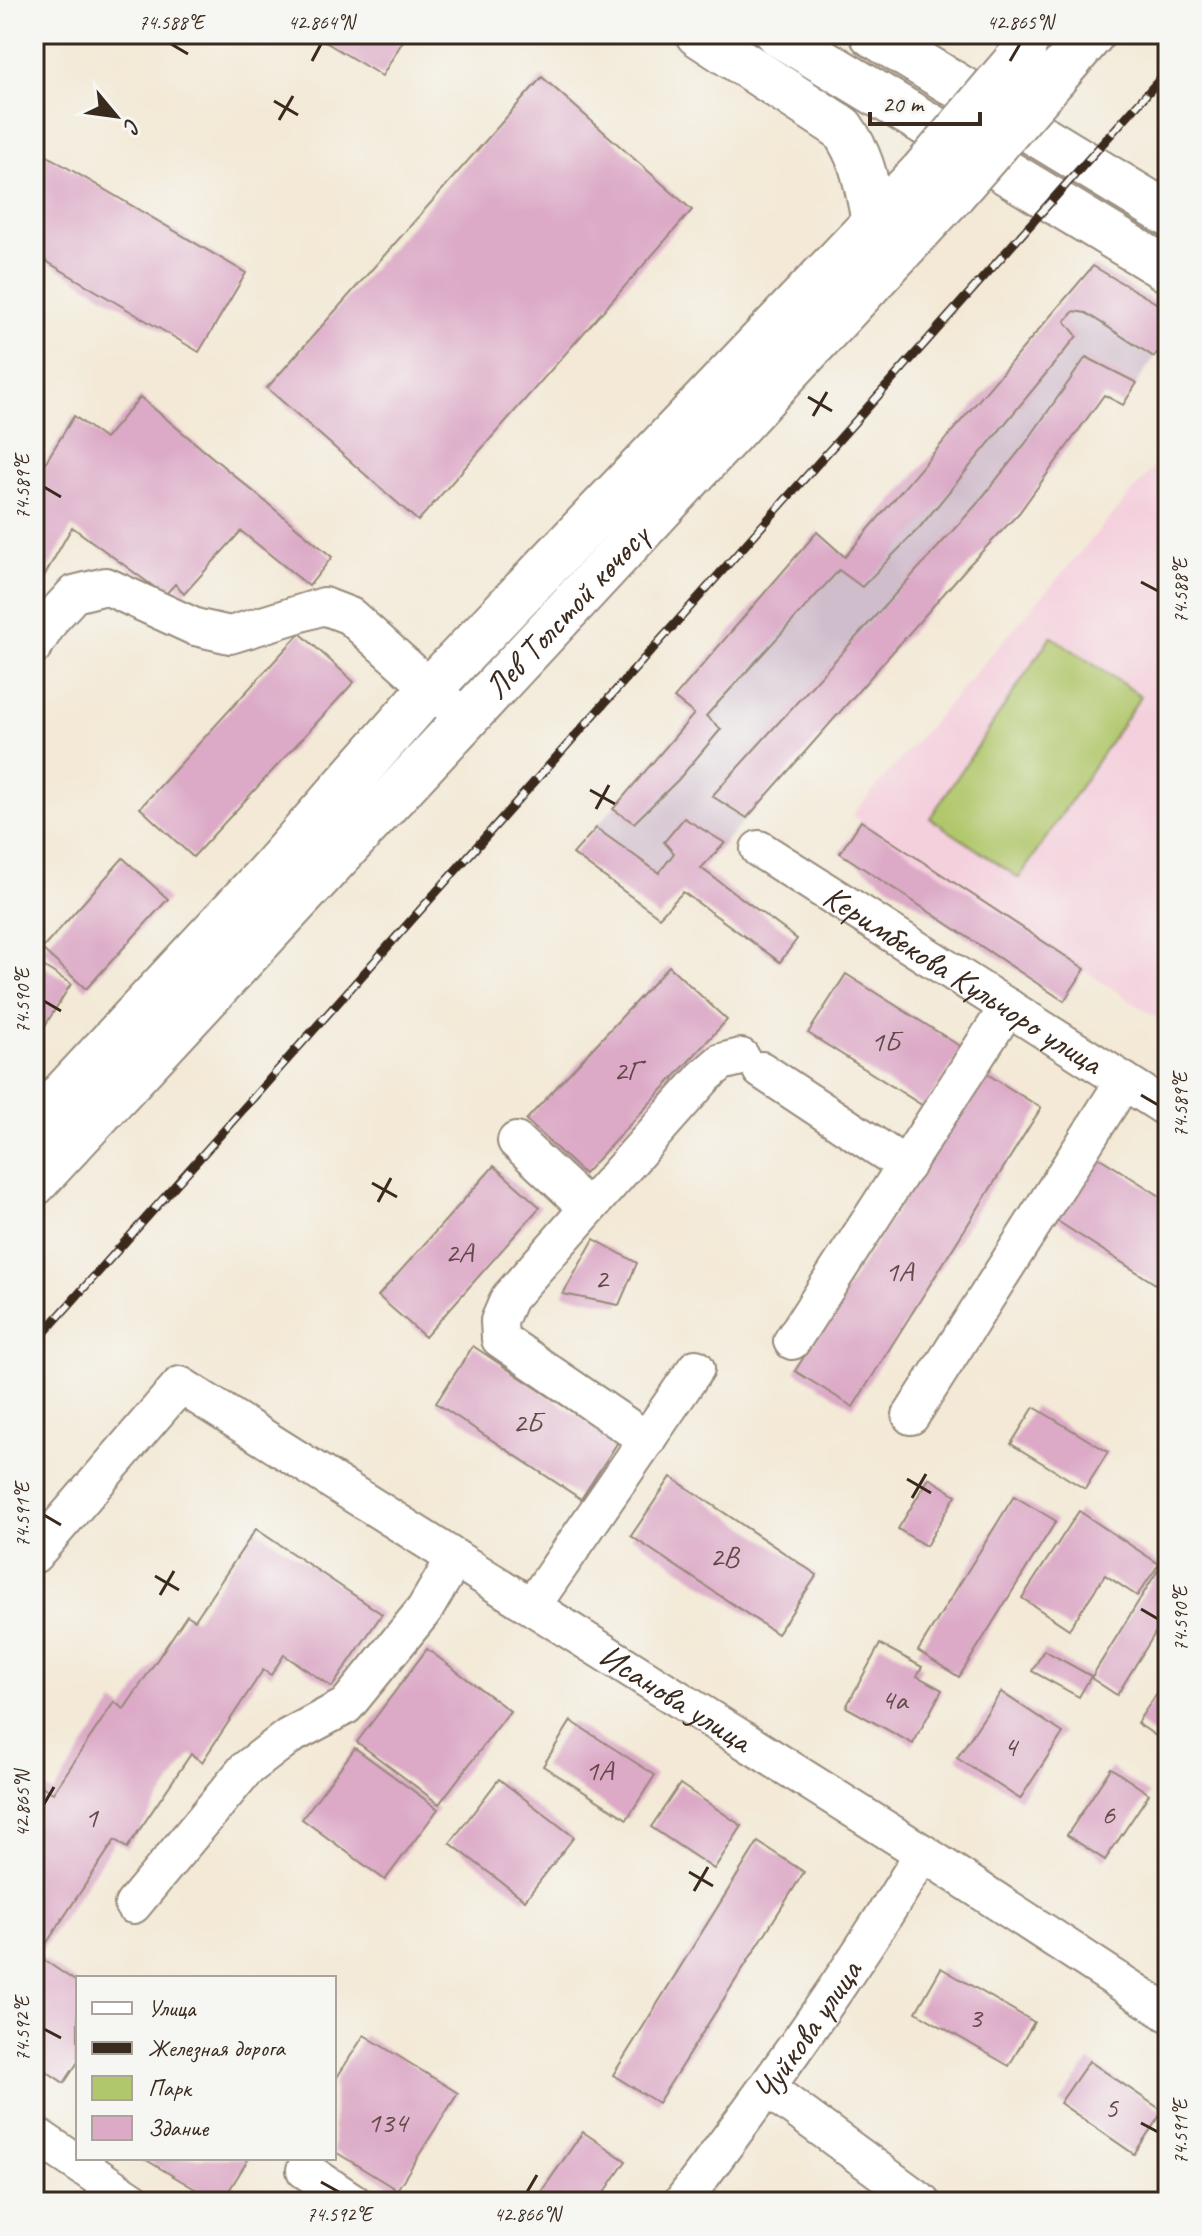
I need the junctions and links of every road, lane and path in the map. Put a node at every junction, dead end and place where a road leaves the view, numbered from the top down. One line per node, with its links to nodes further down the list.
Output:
1 (698, 34): 8 (main road)
2 (778, 34): 9 (main road)
3 (872, 34): 7 (main road)
4 (1092, 34): 5 (main road, Лев Толстой көчөсү)
5 (1039, 55): 6 (main road, Лев Толстой көчөсү, bridge)
6 (938, 182): 8 (main road, Лев Толстой көчөсү); 12 (main road, Лев Толстой көчөсү)
7 (1168, 214)
8 (874, 221): 11 (main road, Лев Толстой көчөсү)
9 (1168, 270)
10 (34, 646): 11 (street)
11 (431, 688): 12 (street); 17 (main road, Лев Толстой көчөсү)
12 (465, 719): 20 (main road, Лев Толстой көчөсү)
13 (759, 849): 14 (street, Керимбекова Кульчоро улица)
14 (1008, 1007): 15 (street, Керимбекова Кульчоро улица); 19 (street)
15 (1124, 1081): 16 (street, Керимбекова Кульчоро улица); 24 (street)
16 (1168, 1109)
17 (34, 1125)
18 (516, 1141): 21 (street)
19 (906, 1166): 21 (street); 22 (street)
20 (34, 1184)
21 (588, 1208): 25 (street)
22 (792, 1341)
23 (696, 1368): 25 (street)
24 (911, 1416)
25 (647, 1440): 28 (street)
26 (34, 1555): 27 (street, Исанова улица)
27 (455, 1558): 28 (street, Исанова улица); 30 (street)
28 (532, 1606): 29 (street, Исанова улица)
29 (923, 1853): 31 (street, Исанова улица); 32 (street, Чуйкова улица)
30 (133, 1905)
31 (1168, 2013)
32 (768, 2089): 37 (street, Чуйкова улица); 38 (street)
33 (34, 2134): 35 (street)
34 (305, 2170): 36 (street)
35 (135, 2202)
36 (353, 2202)
37 (682, 2202)
38 (922, 2202)

